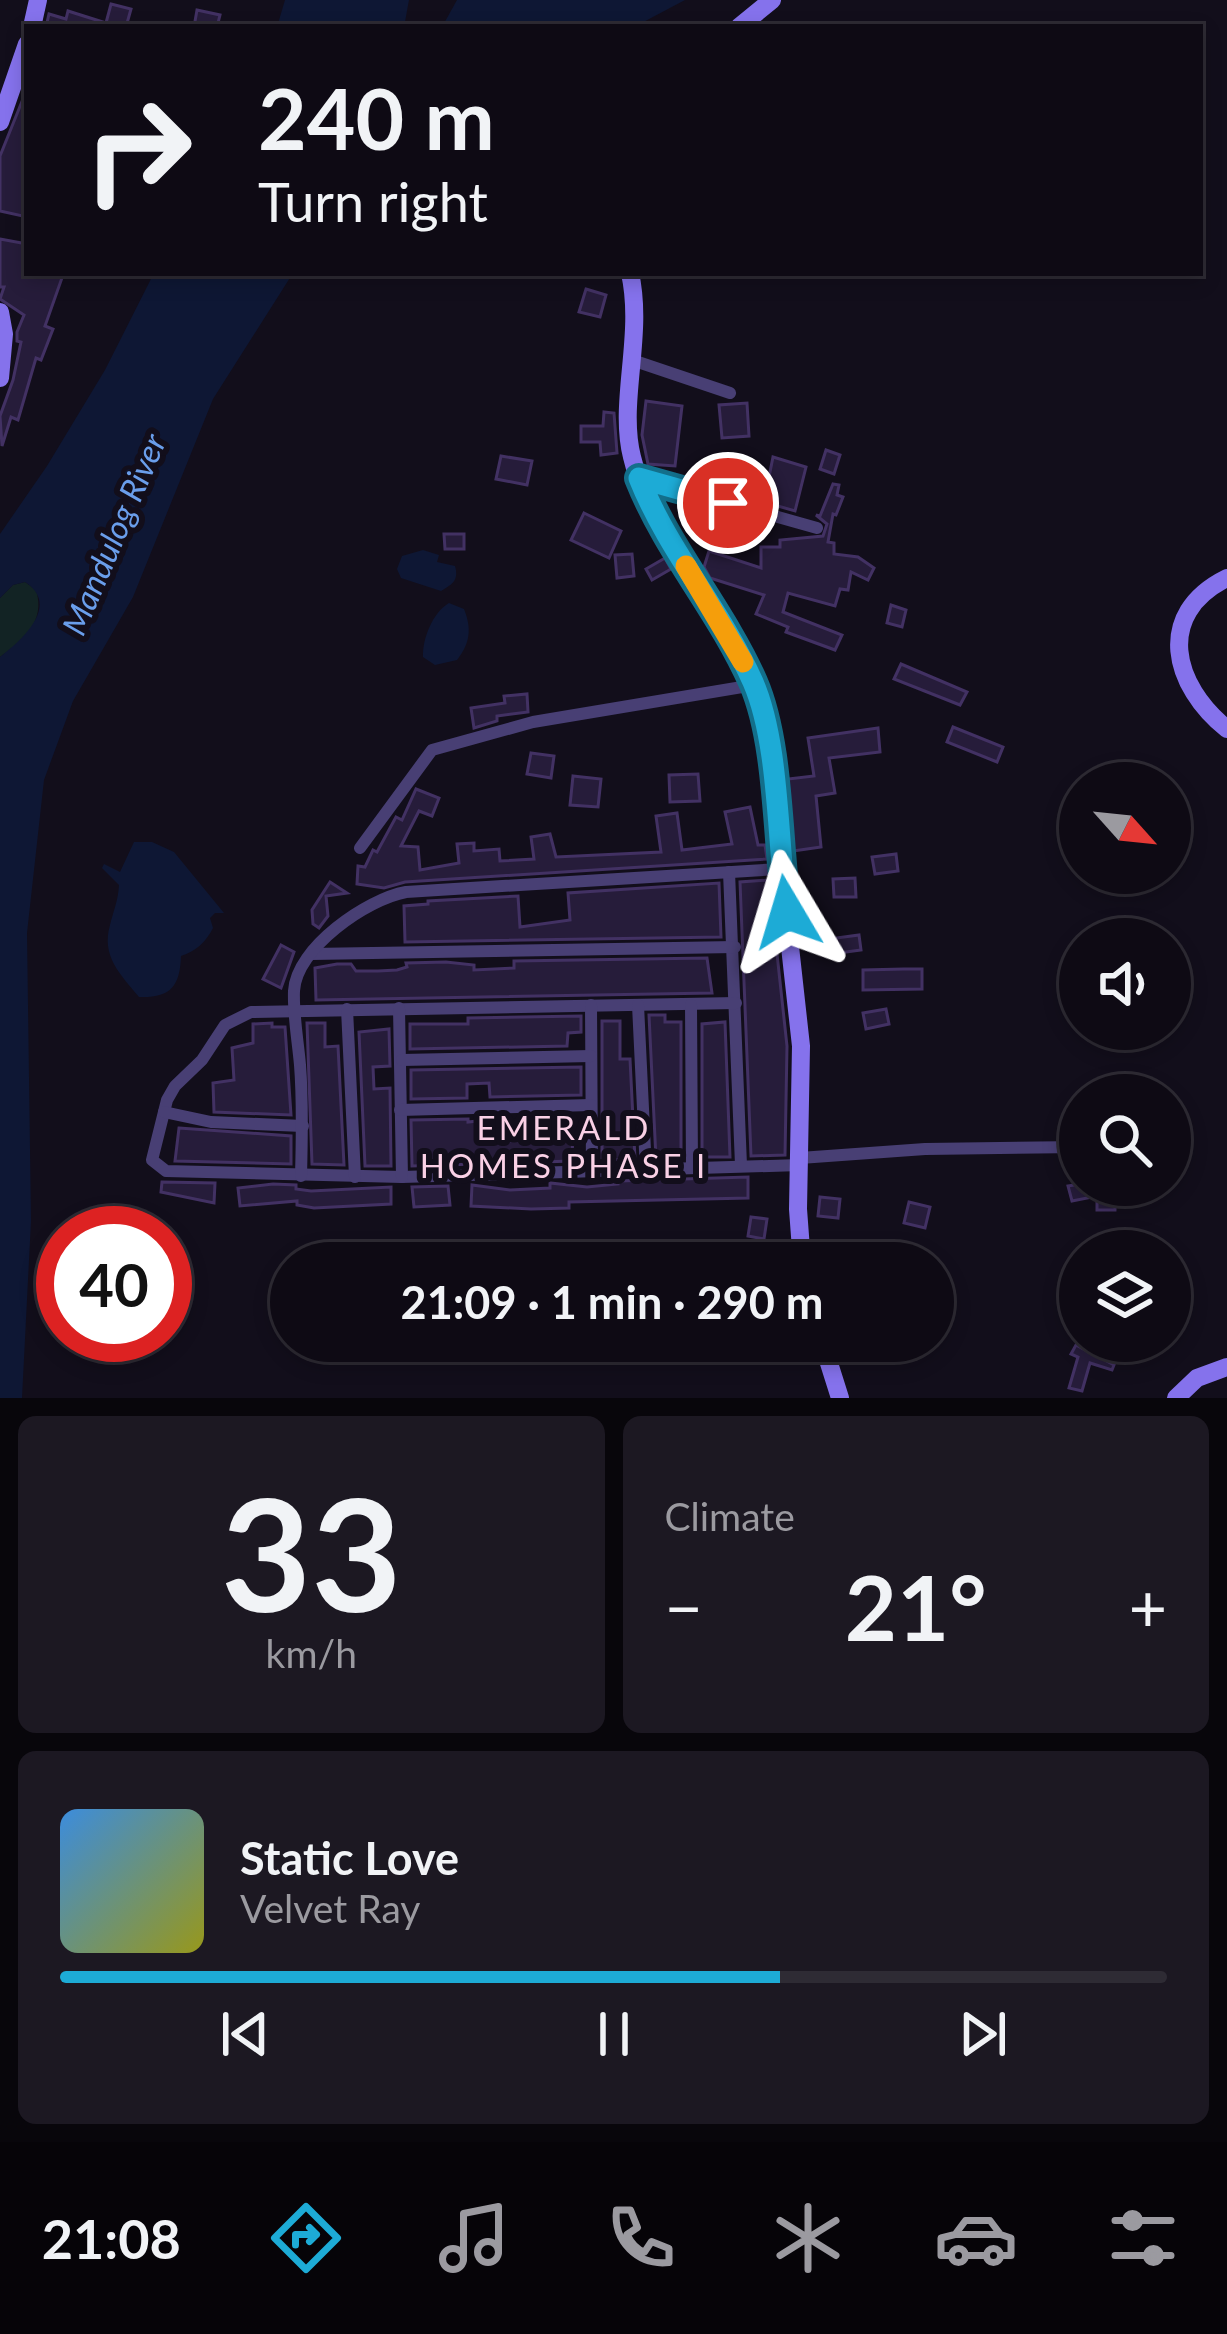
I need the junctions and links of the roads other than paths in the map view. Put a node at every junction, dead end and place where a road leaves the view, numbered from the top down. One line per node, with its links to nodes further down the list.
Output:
1 (772, 0): 2 (street)
2 (743, 24)
3 (24, 51): 4 (street)
4 (4, 101): 5 (street)
5 (0, 122)
6 (630, 276): 8 (street)
7 (0, 312): 9 (street)
8 (634, 361): 10 (street); 11 (street)
9 (0, 379)
10 (730, 393)
11 (639, 478): 12 (street); 14 (street)
12 (817, 528)
13 (1227, 578): 15 (street)
14 (754, 685): 16 (street); 17 (street)
15 (1227, 729)
16 (360, 848)
17 (780, 869): 18 (street); 35 (street)
18 (729, 872): 19 (street); 20 (street)
19 (735, 947): 20 (street); 21 (street)
20 (311, 954): 26 (street)
21 (736, 1003): 24 (street); 36 (street)
22 (591, 1005): 23 (street); 25 (street); 28 (street)
23 (638, 1005): 24 (street); 38 (street)
24 (691, 1005): 37 (street)
25 (399, 1008): 27 (street); 29 (street)
26 (296, 1009): 27 (street); 32 (street); 33 (street)
27 (347, 1009): 41 (street)
28 (591, 1056): 29 (street); 30 (street)
29 (402, 1060): 31 (street)
30 (591, 1105): 31 (street); 39 (street)
31 (400, 1110): 42 (street)
32 (164, 1112): 33 (street); 40 (street)
33 (302, 1126): 40 (street)
34 (1059, 1147): 35 (street)
35 (800, 1162): 36 (street); 43 (street)
36 (741, 1165): 37 (street)
37 (692, 1167): 38 (street)
38 (646, 1171): 39 (street)
39 (592, 1174): 42 (street)
40 (301, 1176): 41 (street)
41 (355, 1177): 42 (street)
42 (402, 1177)
43 (798, 1242)
44 (829, 1362): 46 (street)
45 (1227, 1367): 47 (street)
46 (840, 1398)
47 (1176, 1398)

